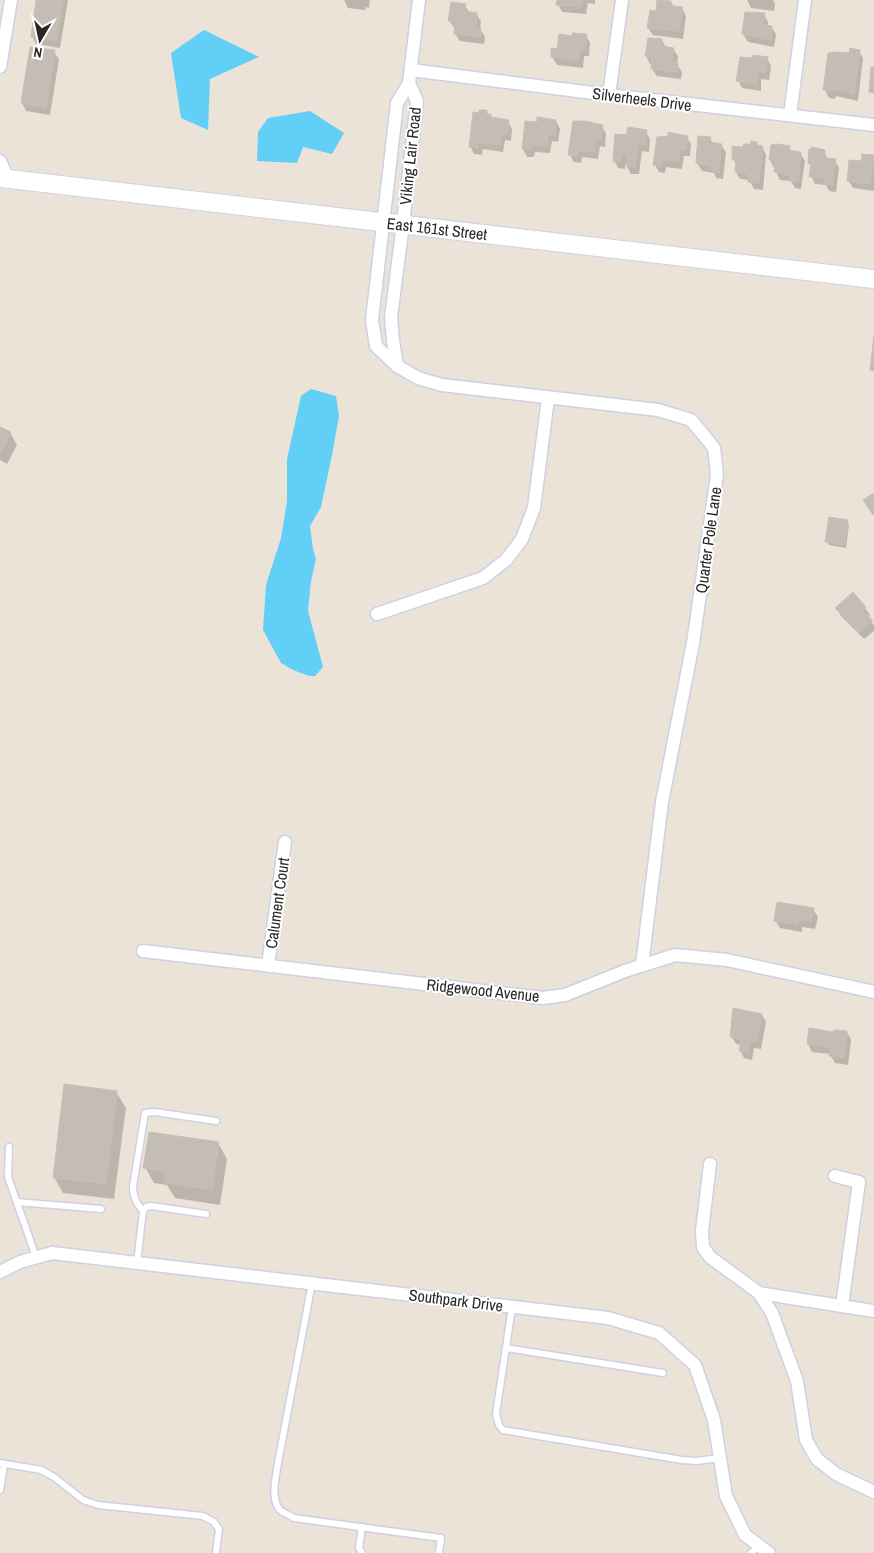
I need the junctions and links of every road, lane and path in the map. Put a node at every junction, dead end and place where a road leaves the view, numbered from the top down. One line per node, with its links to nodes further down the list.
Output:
1 (11, 0): 5 (street)
2 (419, 0): 6 (street, Viking Lair Road)
3 (622, 0): 7 (street)
4 (805, 0): 8 (street)
5 (0, 67)
6 (410, 76): 7 (street, Silverheels Drive); 12 (street, Quarter Pole Lane); 13 (street, Viking Lair Road)
7 (609, 95): 8 (street, Silverheels Drive)
8 (790, 116): 9 (street, Silverheels Drive)
9 (874, 125)
10 (0, 161): 11 (street)
11 (4, 178): 12 (street, East 161st Street)
12 (382, 222): 13 (street, East 161st Street); 15 (street, Quarter Pole Lane)
13 (403, 224): 14 (street, East 161st Street); 15 (street)
14 (874, 279)
15 (397, 366): 16 (street, Quarter Pole Lane)
16 (548, 398): 17 (street); 21 (street, Quarter Pole Lane)
17 (377, 614)
18 (285, 842): 20 (street, Calument Court)
19 (144, 950): 20 (street, Ridgewood Avenue)
20 (268, 965): 21 (street, Ridgewood Avenue)
21 (642, 965): 22 (street, Ridgewood Avenue)
22 (874, 992)
23 (216, 1121): 29 (lane)
24 (10, 1147): 27 (lane)
25 (710, 1164): 35 (street)
26 (835, 1176): 36 (street)
27 (17, 1202): 28 (lane); 31 (lane)
28 (101, 1208)
29 (143, 1211): 30 (lane); 32 (lane)
30 (206, 1214)
31 (36, 1257): 32 (street, Southpark Drive); 33 (street, Southpark Drive)
32 (137, 1263): 34 (street, Southpark Drive)
33 (0, 1272)
34 (312, 1283): 37 (street, Southpark Drive); 45 (lane)
35 (759, 1293): 36 (street); 44 (street)
36 (842, 1306): 38 (street)
37 (512, 1307): 39 (lane); 41 (street, Southpark Drive)
38 (874, 1311)
39 (506, 1348): 40 (lane); 41 (lane)
40 (663, 1373)
41 (720, 1458): 46 (street, Southpark Drive)
42 (2, 1463): 43 (lane); 47 (lane)
43 (0, 1490)
44 (874, 1492)
45 (362, 1527): 48 (lane); 49 (lane)
46 (759, 1550)
47 (216, 1553)
48 (362, 1553)
49 (439, 1553)

